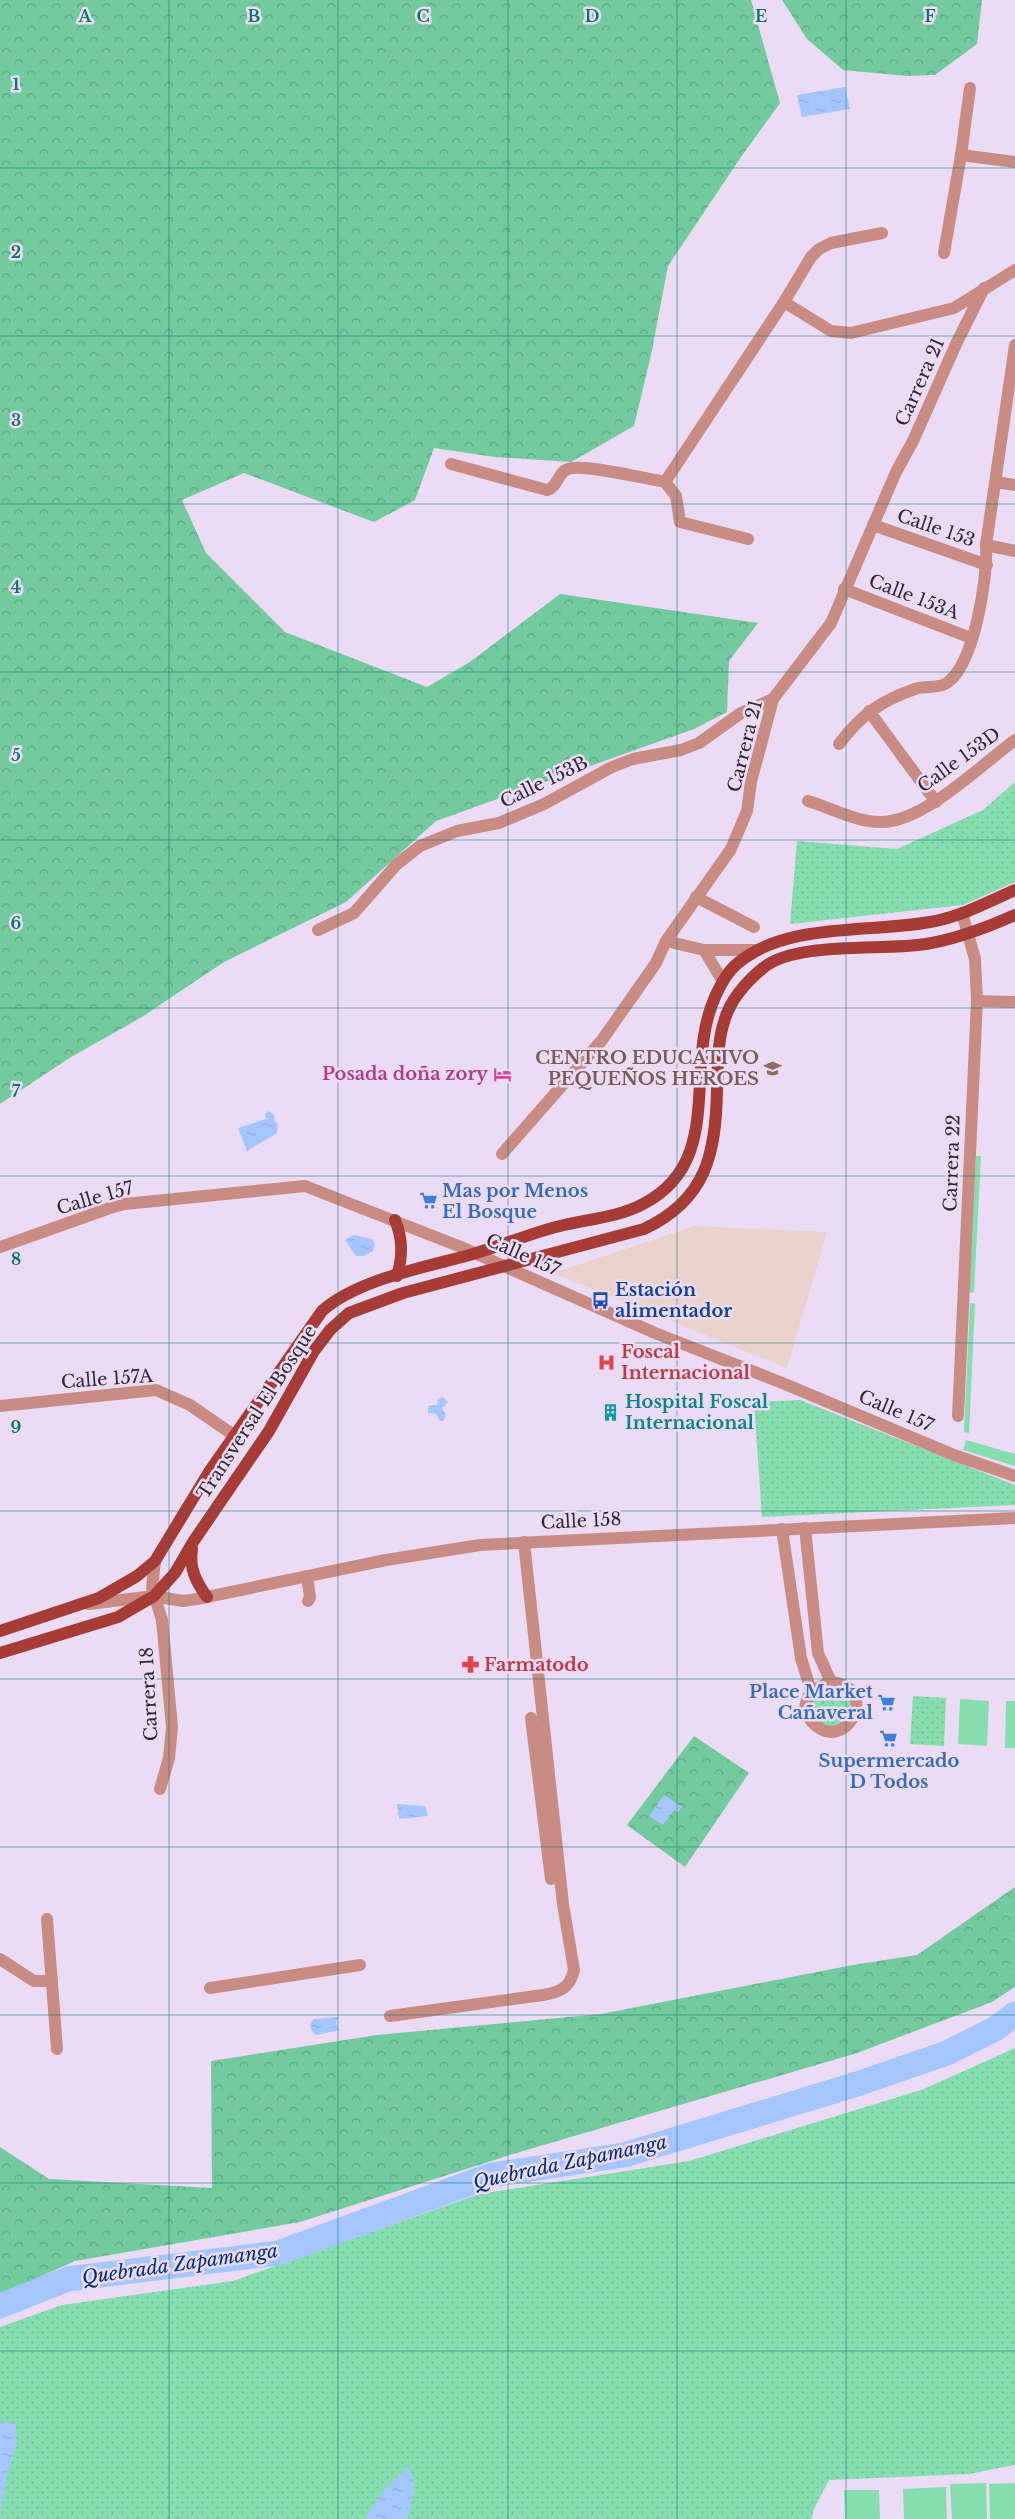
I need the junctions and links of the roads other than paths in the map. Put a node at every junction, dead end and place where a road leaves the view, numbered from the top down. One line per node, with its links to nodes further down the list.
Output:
1 (970, 88): 2 (street)
2 (961, 156): 3 (street); 5 (street)
3 (1015, 162)
4 (882, 233): 8 (street)
5 (944, 253)
6 (1015, 270): 7 (street)
7 (984, 288): 8 (street); 15 (street, Carrera 21)
8 (784, 302): 12 (street)
9 (1015, 345): 10 (street)
10 (1010, 429): 13 (street)
11 (451, 464): 12 (street)
12 (665, 482): 16 (street)
13 (996, 482): 14 (street); 17 (street)
14 (1015, 485)
15 (874, 525): 19 (street, Calle 153); 20 (street, Carrera 21)
16 (748, 539)
17 (986, 545): 18 (street); 19 (street)
18 (1015, 551)
19 (987, 564): 21 (street)
20 (844, 589): 21 (street, Calle 153A); 22 (street, Carrera 21)
21 (971, 638): 23 (street)
22 (773, 699): 29 (street, Carrera 21); 33 (street, Calle 153B)
23 (869, 711): 25 (street); 27 (street)
24 (1015, 740): 27 (street, Calle 153D)
25 (839, 744)
26 (808, 801): 27 (street, Calle 153D)
27 (936, 802)
28 (1015, 890): 30 (main road, Transversal El Bosque)
29 (696, 897): 32 (street); 35 (street, Carrera 21)
30 (962, 913): 34 (street, Carrera 22); 37 (main road, Transversal El Bosque)
31 (1015, 915): 34 (main road, Transversal El Bosque)
32 (754, 926)
33 (318, 930)
34 (968, 934): 39 (street, Carrera 22); 45 (main road, Transversal El Bosque)
35 (666, 941): 36 (street); 41 (street, Carrera 21)
36 (704, 950): 37 (street); 38 (street)
37 (755, 950): 38 (main road, Transversal El Bosque)
38 (722, 980): 44 (main road, Transversal El Bosque)
39 (977, 1001): 40 (street); 48 (street, Carrera 22)
40 (1015, 1002)
41 (502, 1154)
42 (395, 1220): 43 (street, Calle 157); 44 (street, Calle 157); 46 (main road)
43 (0, 1247)
44 (475, 1253): 45 (street, Calle 157); 46 (main road, Transversal El Bosque)
45 (503, 1265): 50 (street, Calle 157); 54 (main road, Transversal El Bosque)
46 (397, 1276): 49 (main road, Transversal El Bosque)
47 (0, 1406): 49 (street, Calle 157A)
48 (958, 1416)
49 (235, 1436): 56 (main road, Transversal El Bosque)
50 (1015, 1476)
51 (1015, 1518): 52 (street, Calle 158)
52 (805, 1528): 53 (street, Calle 158); 64 (street)
53 (782, 1529): 55 (street, Calle 158); 65 (street)
54 (193, 1542): 58 (main road, Transversal El Bosque); 59 (main road)
55 (524, 1542): 57 (street, Calle 158); 68 (street)
56 (155, 1561): 58 (street); 61 (main road, Transversal El Bosque)
57 (307, 1576): 59 (street, Calle 158); 60 (street)
58 (154, 1596): 59 (street, Calle 158); 61 (street, Calle 158); 63 (main road, Transversal El Bosque); 67 (street, Carrera 18)
59 (207, 1597)
60 (308, 1600)
61 (80, 1605): 62 (main road, Transversal El Bosque)
62 (0, 1631)
63 (0, 1653)
64 (830, 1682): 65 (street); 65 (street)
65 (811, 1691)
66 (531, 1718): 68 (street)
67 (160, 1789)
68 (552, 1879): 74 (street)
69 (47, 1919): 72 (street)
70 (0, 1959): 72 (street)
71 (360, 1965): 73 (street)
72 (52, 1981): 75 (street)
73 (210, 1988)
74 (390, 2016)
75 (57, 2049)

